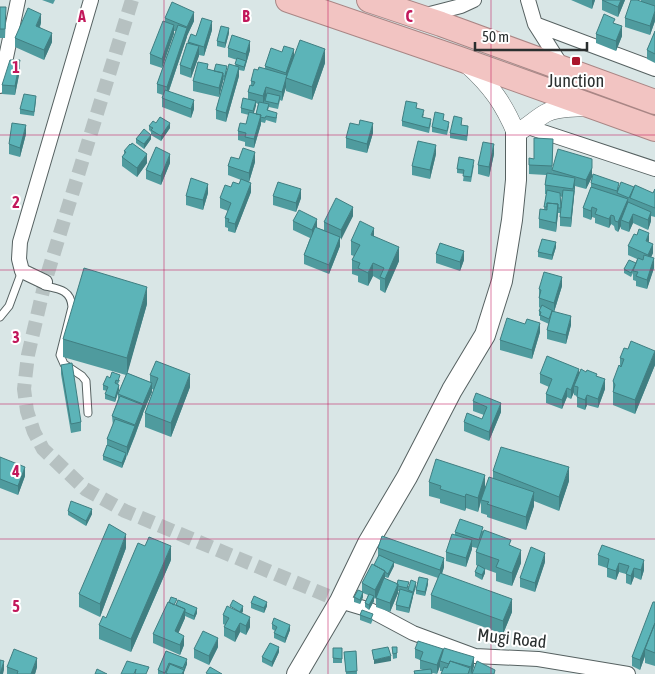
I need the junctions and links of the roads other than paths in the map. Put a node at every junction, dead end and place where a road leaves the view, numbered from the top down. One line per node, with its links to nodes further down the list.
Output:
1 (18, 0): 12 (street)
2 (91, 0): 18 (street)
3 (288, 0): 9 (highway)
4 (369, 0): 7 (highway)
5 (474, 0): 7 (street)
6 (528, 0): 8 (street)
7 (418, 17): 10 (highway)
8 (535, 24): 10 (street); 11 (street)
9 (460, 59): 14 (highway); 16 (street)
10 (563, 68): 13 (highway)
11 (655, 69)
12 (0, 86)
13 (655, 102)
14 (591, 106): 15 (highway); 16 (street)
15 (655, 129)
16 (522, 130): 17 (street); 22 (main road)
17 (655, 169)
18 (22, 271): 19 (street); 20 (lane)
19 (45, 284): 21 (lane)
20 (0, 317)
21 (88, 413)
22 (340, 601): 23 (main road); 24 (street, Mugi Road)
23 (297, 674)
24 (628, 674)

